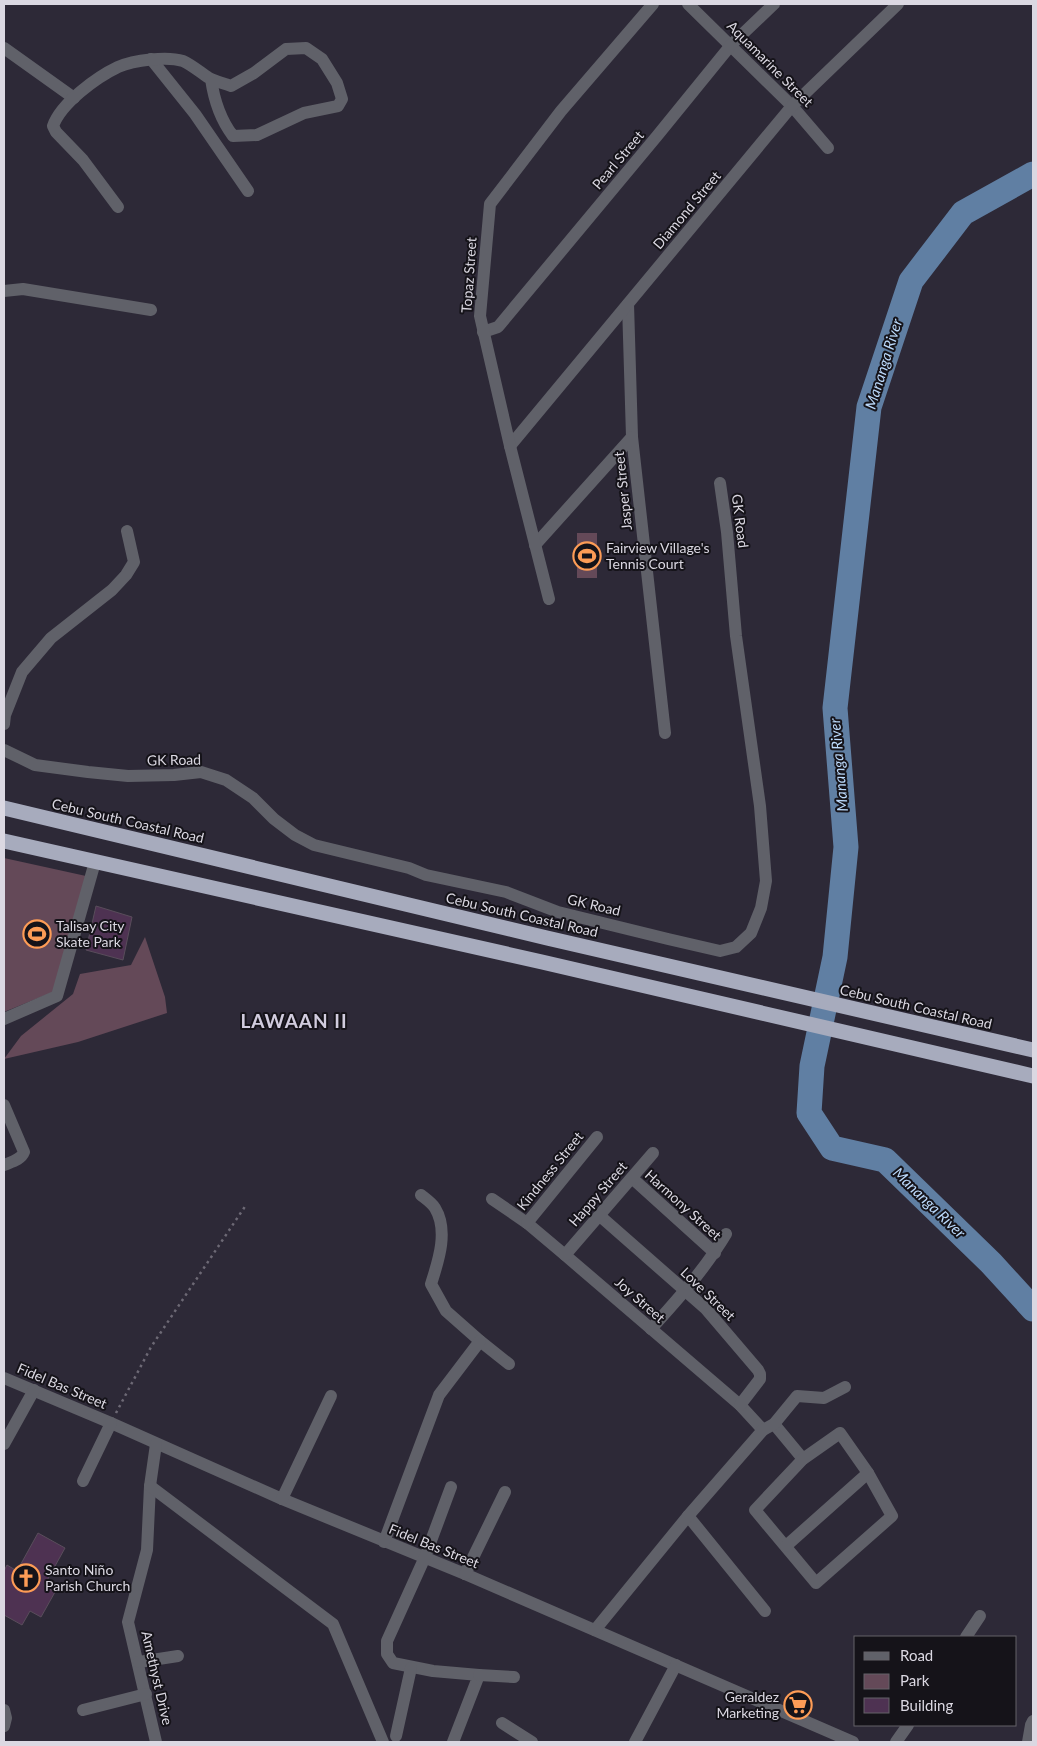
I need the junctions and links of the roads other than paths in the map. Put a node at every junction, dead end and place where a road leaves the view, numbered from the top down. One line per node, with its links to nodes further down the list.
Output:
1 (653, 4): 17 (street, Topaz Street)
2 (688, 4): 5 (street, Aquamarine Street)
3 (774, 4): 5 (street, Pearl Street)
4 (898, 4): 10 (street, Diamond Street)
5 (731, 45): 10 (street, Aquamarine Street); 17 (street, Pearl Street)
6 (4, 48): 9 (street)
7 (151, 59): 8 (street); 9 (street); 12 (street)
8 (211, 79): 8 (street)
9 (74, 98): 13 (street)
10 (792, 106): 11 (street, Aquamarine Street); 15 (street, Diamond Street)
11 (828, 148)
12 (248, 191)
13 (118, 207)
14 (4, 291): 16 (street)
15 (628, 304): 18 (street, Jasper Street); 19 (street, Diamond Street)
16 (151, 310)
17 (484, 332): 19 (street, Topaz Street)
18 (632, 437): 22 (street); 25 (street, Jasper Street)
19 (510, 446): 22 (street, Topaz Street)
20 (720, 483): 26 (street, GK Road)
21 (127, 531): 24 (street)
22 (535, 545): 23 (street, Topaz Street)
23 (549, 599)
24 (4, 724)
25 (666, 733)
26 (4, 750)
27 (4, 808): 31 (highway, Cebu South Coastal Road)
28 (4, 841): 29 (highway)
29 (95, 862): 30 (street); 32 (highway)
30 (4, 1019)
31 (1033, 1050)
32 (1033, 1076)
33 (4, 1105): 36 (street)
34 (597, 1137): 41 (street, Kindness Street)
35 (653, 1153): 37 (street, Happy Street)
36 (4, 1165)
37 (632, 1178): 40 (street, Happy Street); 43 (street, Harmony Street)
38 (421, 1195): 47 (street)
39 (492, 1199): 41 (street, Joy Street)
40 (600, 1216): 44 (street, Happy Street); 45 (street, Love Street)
41 (526, 1223): 44 (street, Joy Street)
42 (726, 1234): 43 (street)
43 (714, 1253): 45 (street)
44 (566, 1255): 46 (street, Joy Street)
45 (686, 1291): 46 (street); 53 (street, Love Street)
46 (651, 1329): 53 (street, Joy Street)
47 (480, 1341): 48 (street); 66 (street)
48 (510, 1364)
49 (4, 1378): 51 (street, Fidel Bas Street)
50 (845, 1387): 55 (street)
51 (34, 1390): 54 (street, Fidel Bas Street); 56 (street)
52 (331, 1396): 64 (street)
53 (740, 1405): 55 (street, Joy Street)
54 (111, 1423): 57 (street, Fidel Bas Street); 60 (street)
55 (769, 1427): 58 (street, Joy Street); 65 (street)
56 (4, 1444)
57 (156, 1444): 61 (street, Amethyst Drive); 64 (street, Fidel Bas Street)
58 (804, 1459): 59 (street); 67 (street)
59 (868, 1473): 67 (street); 67 (street)
60 (83, 1481)
61 (150, 1486): 75 (street, Amethyst Drive); 89 (street)
62 (451, 1487): 68 (street)
63 (505, 1492): 69 (street)
64 (282, 1499): 66 (street, Fidel Bas Street)
65 (688, 1516): 70 (street); 72 (street)
66 (384, 1542): 68 (street, Fidel Bas Street)
67 (786, 1546)
68 (425, 1557): 69 (street, Fidel Bas Street); 77 (street)
69 (466, 1574): 72 (street, Fidel Bas Street)
70 (764, 1611)
71 (980, 1616): 73 (street)
72 (595, 1630): 76 (street, Fidel Bas Street)
73 (967, 1636)
74 (178, 1656): 75 (street)
75 (138, 1662): 80 (street, Amethyst Drive)
76 (676, 1665): 92 (street); 93 (street, Fidel Bas Street)
77 (411, 1668): 78 (street); 87 (street)
78 (479, 1675): 79 (street); 90 (street)
79 (514, 1677)
80 (146, 1694): 82 (street); 88 (street, Amethyst Drive)
81 (4, 1710): 85 (street)
82 (83, 1710)
83 (1033, 1721): 95 (street)
84 (502, 1723): 91 (street)
85 (4, 1726)
86 (907, 1726): 94 (street)
87 (396, 1736)
88 (156, 1742)
89 (383, 1742)
90 (453, 1742)
91 (532, 1742)
92 (634, 1742)
93 (851, 1742)
94 (896, 1742)
95 (1028, 1742)

